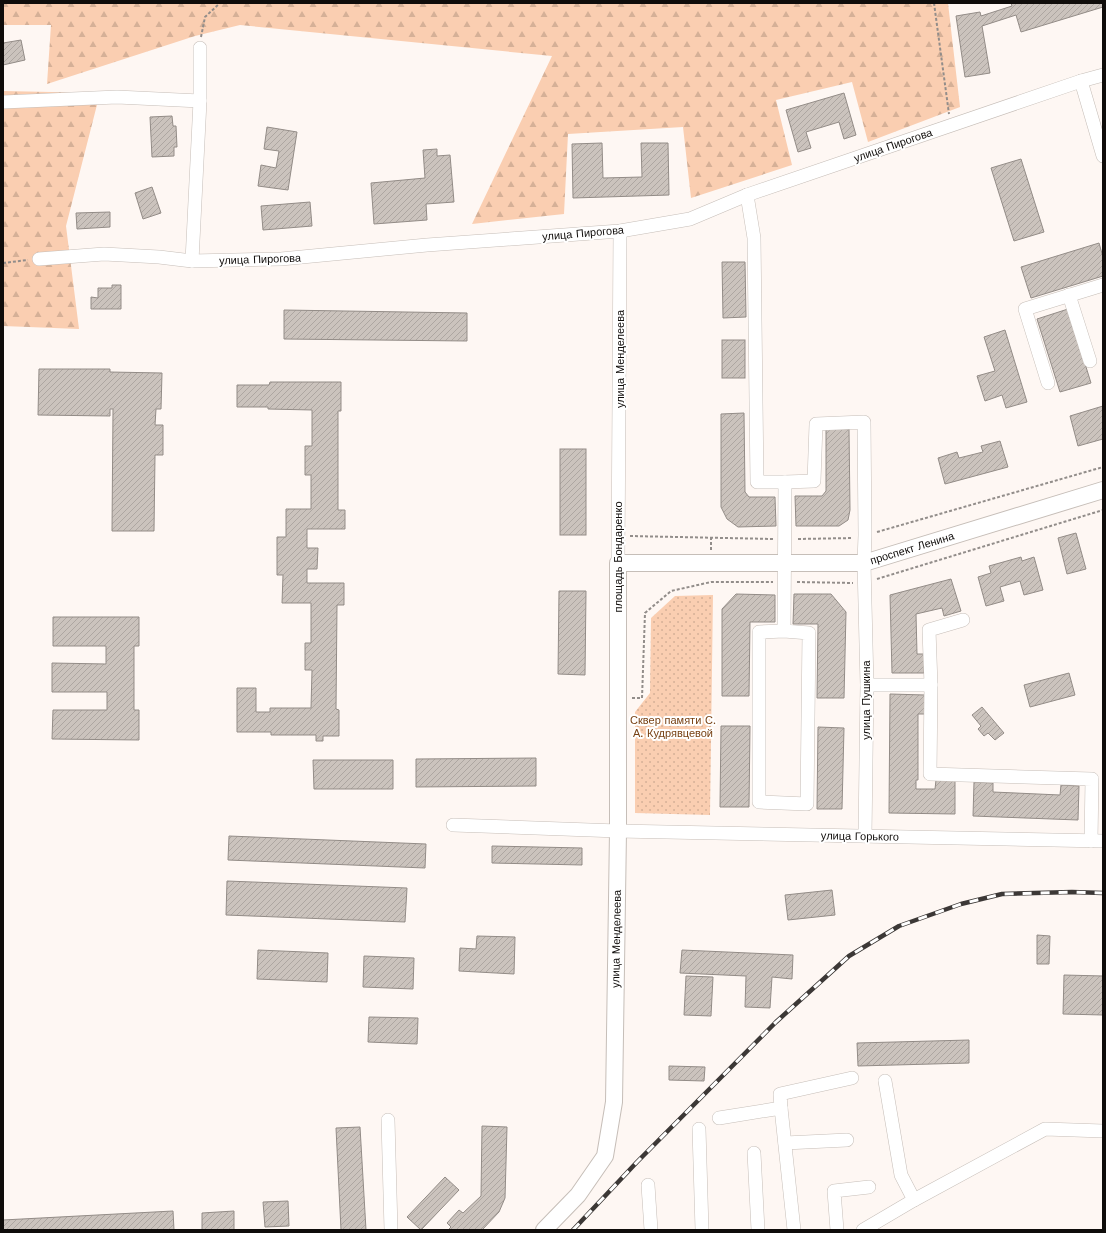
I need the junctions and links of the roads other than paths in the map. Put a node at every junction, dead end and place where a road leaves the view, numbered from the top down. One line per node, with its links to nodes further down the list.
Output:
1 (200, 48): 4 (street)
2 (1103, 74): 3 (street, улица Пирогова)
3 (1081, 81): 6 (street); 7 (street, улица Пирогова)
4 (200, 100): 5 (street); 10 (street)
5 (3, 102)
6 (1103, 156)
7 (747, 195): 8 (street, улица Пирогова); 15 (street)
8 (620, 231): 10 (street, улица Пирогова); 16 (street, улица Менделеева)
9 (39, 259): 10 (street, улица Пирогова)
10 (192, 261)
11 (1103, 285): 12 (street)
12 (1069, 295): 13 (street); 14 (street)
13 (1090, 362)
14 (1048, 383)
15 (785, 482): 19 (street); 20 (street, улица Пушкина)
16 (619, 488): 18 (street, площадь Бондаренко)
17 (1103, 490): 20 (main road, проспект Ленина)
18 (618, 563): 19 (main road, проспект Ленина); 22 (main road, площадь Бондаренко)
19 (785, 563): 20 (main road, проспект Ленина); 23 (street)
20 (864, 563): 24 (street, улица Пушкина)
21 (963, 620): 25 (street)
22 (618, 626): 27 (main road, улица Менделеева)
23 (784, 631): 23 (street)
24 (867, 685): 25 (street); 28 (street, улица Пушкина)
25 (931, 685): 29 (street)
26 (453, 824): 27 (street, улица Горького)
27 (618, 831): 28 (street, улица Горького); 44 (main road, улица Менделеева)
28 (865, 836): 29 (street, улица Горького)
29 (1097, 841)
30 (852, 1078): 32 (street)
31 (885, 1081): 42 (street)
32 (781, 1108): 33 (street); 38 (street)
33 (719, 1118)
34 (388, 1120): 43 (street)
35 (699, 1129): 46 (street)
36 (1103, 1131): 42 (street)
37 (847, 1140): 38 (street)
38 (785, 1144): 48 (street)
39 (754, 1153): 47 (street)
40 (648, 1185): 45 (street)
41 (869, 1187): 49 (street)
42 (914, 1200): 50 (street)
43 (391, 1230)
44 (544, 1230)
45 (651, 1230)
46 (702, 1230)
47 (758, 1230)
48 (794, 1230)
49 (836, 1230)
50 (863, 1230)

